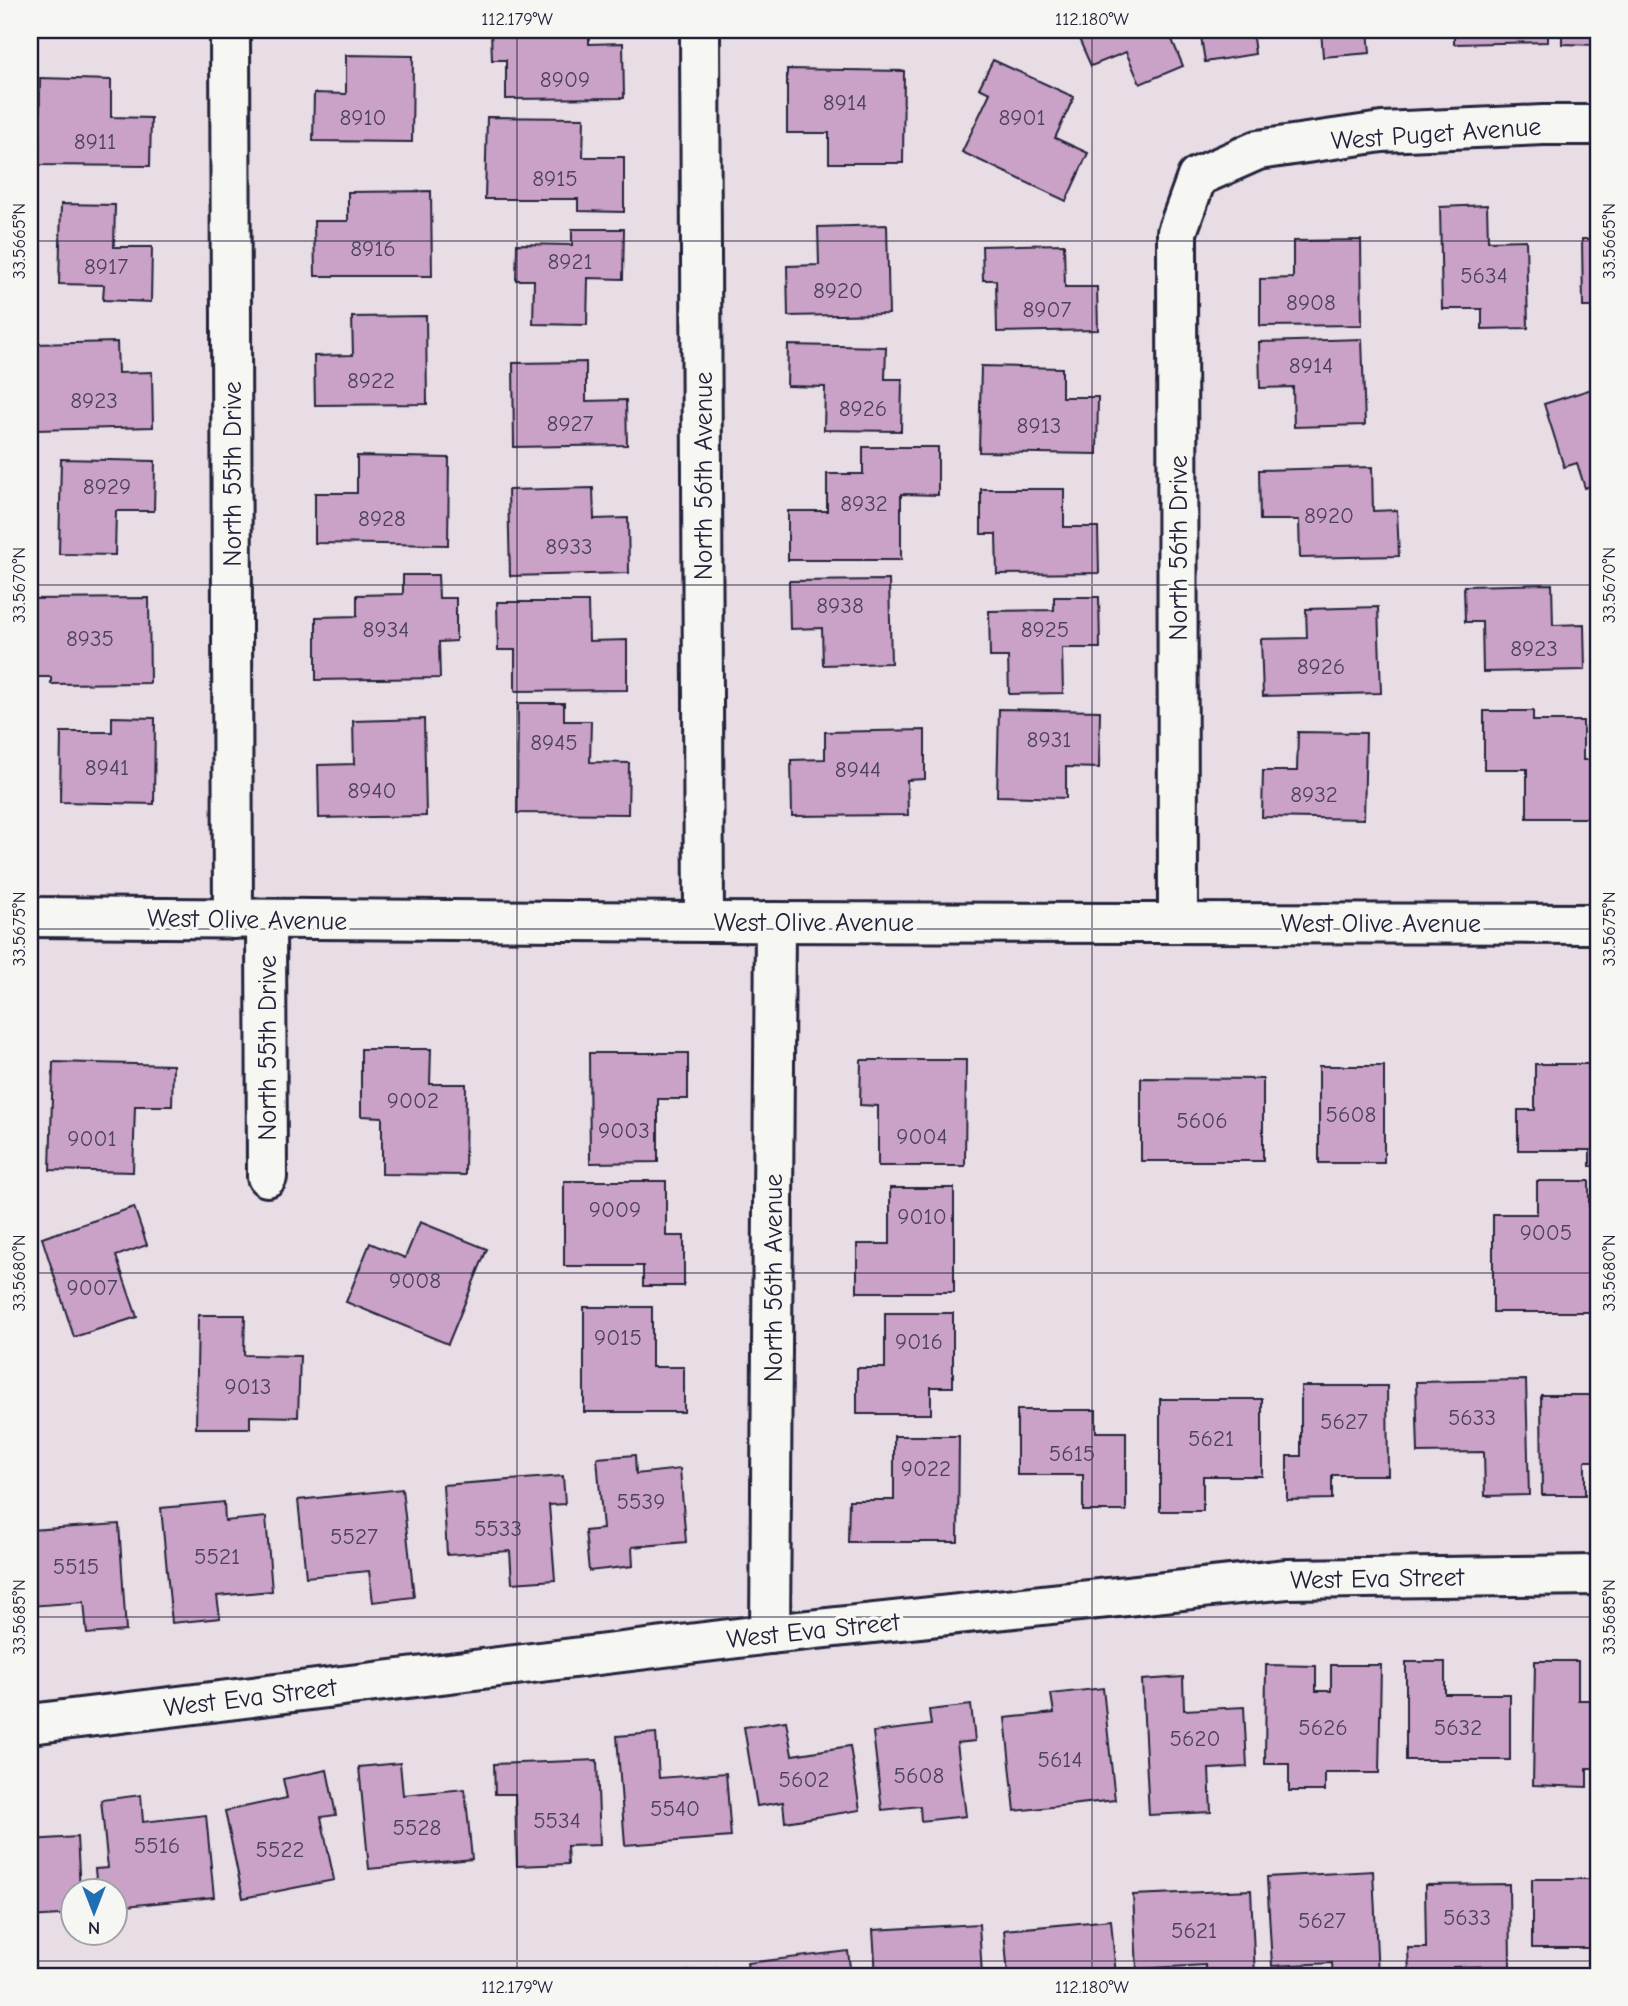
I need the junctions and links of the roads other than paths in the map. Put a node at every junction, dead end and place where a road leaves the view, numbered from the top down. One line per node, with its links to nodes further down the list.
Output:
1 (230, 30): 6 (street, North 55th Drive)
2 (700, 30): 7 (street, North 56th Avenue)
3 (1598, 125): 4 (street, West Puget Avenue)
4 (1196, 177): 9 (street, North 56th Drive)
5 (30, 917): 6 (street, West Olive Avenue)
6 (250, 919): 7 (street, West Olive Avenue); 11 (street, North 55th Drive)
7 (704, 922): 8 (street, West Olive Avenue)
8 (775, 922): 9 (street, West Olive Avenue); 13 (street, North 56th Avenue)
9 (1178, 922): 10 (street, West Olive Avenue)
10 (1598, 924)
11 (267, 1177)
12 (1598, 1575): 13 (street, West Eva Street)
13 (770, 1634): 14 (street, West Eva Street)
14 (30, 1724)

